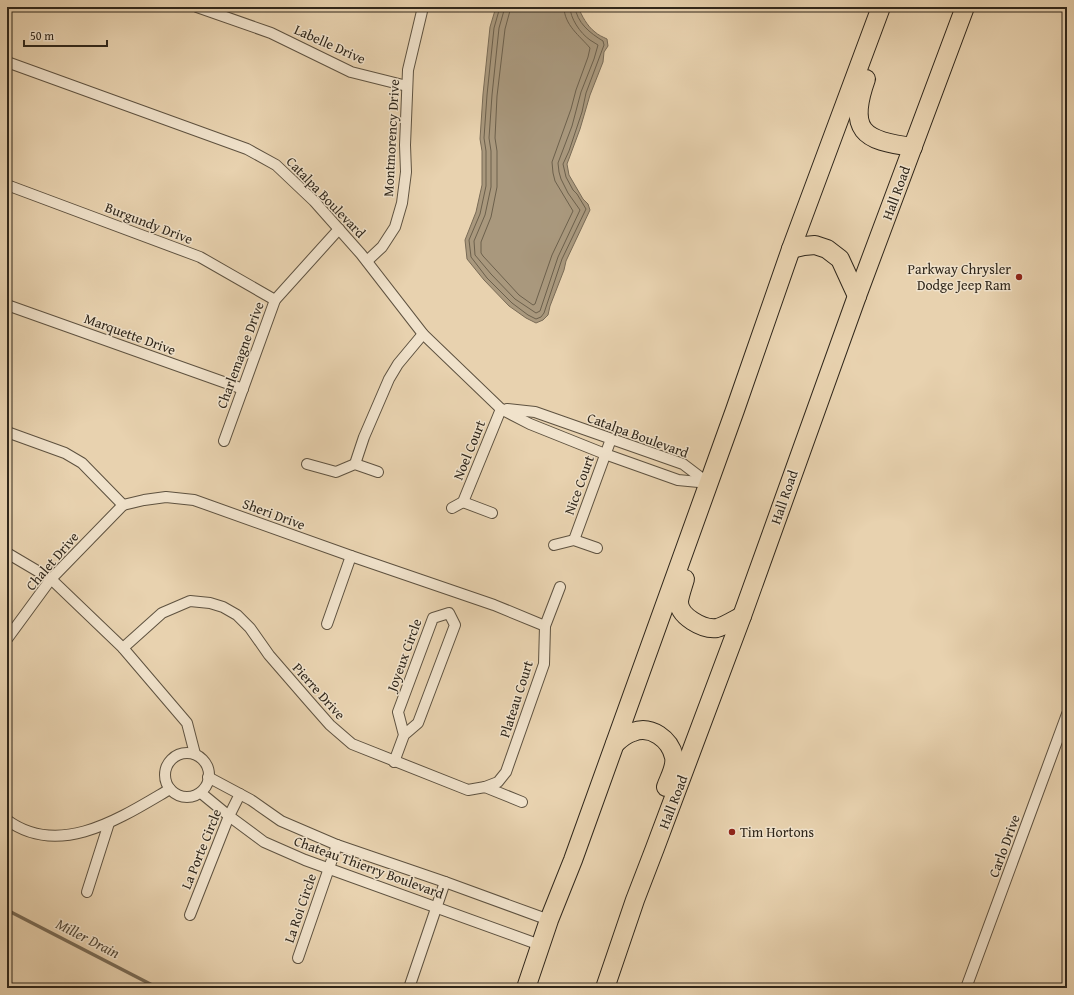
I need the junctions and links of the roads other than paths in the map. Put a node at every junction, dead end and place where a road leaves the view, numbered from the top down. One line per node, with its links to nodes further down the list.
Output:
1 (197, 7): 7 (street, Labelle Drive)
2 (423, 7): 7 (street, Montmorency Drive)
3 (881, 7): 11 (highway)
4 (892, 7): 8 (highway)
5 (965, 7): 8 (highway, Hall Road)
6 (7, 62): 10 (street, Catalpa Boulevard)
7 (408, 86): 12 (street, Montmorency Drive)
8 (913, 147): 13 (highway, Hall Road)
9 (7, 185): 14 (street, Burgundy Drive)
10 (339, 229): 12 (street, Catalpa Boulevard); 14 (street, Charlemagne Drive)
11 (791, 249): 13 (highway); 26 (highway)
12 (366, 261): 16 (street, Catalpa Boulevard)
13 (857, 296): 38 (highway, Hall Road)
14 (275, 300): 17 (street, Charlemagne Drive)
15 (7, 305): 17 (street, Marquette Drive)
16 (423, 334): 18 (street, Catalpa Boulevard); 24 (street)
17 (243, 389): 21 (street, Charlemagne Drive)
18 (501, 409): 20 (street, Catalpa Boulevard); 22 (street, Catalpa Boulevard); 27 (street, Noel Court)
19 (7, 432): 28 (street)
20 (611, 439): 22 (street, Nice Court); 26 (street, Catalpa Boulevard)
21 (224, 441)
22 (606, 454): 26 (street, Catalpa Boulevard); 31 (street, Nice Court)
23 (307, 464): 24 (street)
24 (355, 464): 25 (street)
25 (378, 472)
26 (709, 483): 38 (highway); 45 (highway)
27 (463, 502): 29 (street, Noel Court); 30 (street, Noel Court)
28 (122, 505): 35 (street, Sheri Drive); 36 (street, Chalet Drive)
29 (452, 508)
30 (492, 513)
31 (574, 540): 32 (street); 33 (street)
32 (554, 545)
33 (597, 548)
34 (7, 553): 36 (street)
35 (351, 556): 39 (street); 40 (street, Sheri Drive)
36 (52, 579): 41 (street, Chalet Drive); 42 (street)
37 (560, 587): 40 (street, Plateau Court)
38 (742, 616): 61 (highway, Hall Road)
39 (327, 624)
40 (545, 626): 49 (street, Plateau Court)
41 (7, 639)
42 (123, 648): 46 (street); 47 (street, Pierre Drive)
43 (1067, 714): 70 (street, Carlo Drive)
44 (404, 735): 44 (street, Joyeux Circle); 47 (street, Joyeux Circle)
45 (615, 744): 61 (highway); 64 (highway)
46 (195, 754): 48 (street); 50 (street)
47 (394, 762): 49 (street, Pierre Drive)
48 (208, 777): 51 (street); 52 (street, Chateau Thierry Boulevard)
49 (485, 787): 53 (street, Pierre Drive)
50 (170, 789): 51 (street); 56 (street)
51 (201, 792): 54 (street, Chateau Thierry Boulevard)
52 (240, 794): 54 (street, La Porte Circle); 57 (street, Chateau Thierry Boulevard)
53 (522, 802)
54 (229, 816): 58 (street, Chateau Thierry Boulevard); 63 (street, La Porte Circle)
55 (7, 820): 56 (street)
56 (108, 823): 60 (street)
57 (337, 845): 58 (street, La Roi Circle); 59 (street, Chateau Thierry Boulevard)
58 (329, 868): 62 (street, Chateau Thierry Boulevard); 66 (street, La Roi Circle)
59 (445, 882): 62 (street); 64 (street, Chateau Thierry Boulevard)
60 (87, 892)
61 (635, 900): 69 (highway, Hall Road)
62 (436, 907): 65 (street, Chateau Thierry Boulevard); 67 (street)
63 (190, 915)
64 (549, 920): 65 (highway)
65 (540, 945): 68 (highway)
66 (298, 958)
67 (409, 988)
68 (526, 988)
69 (605, 988)
70 (966, 988)

